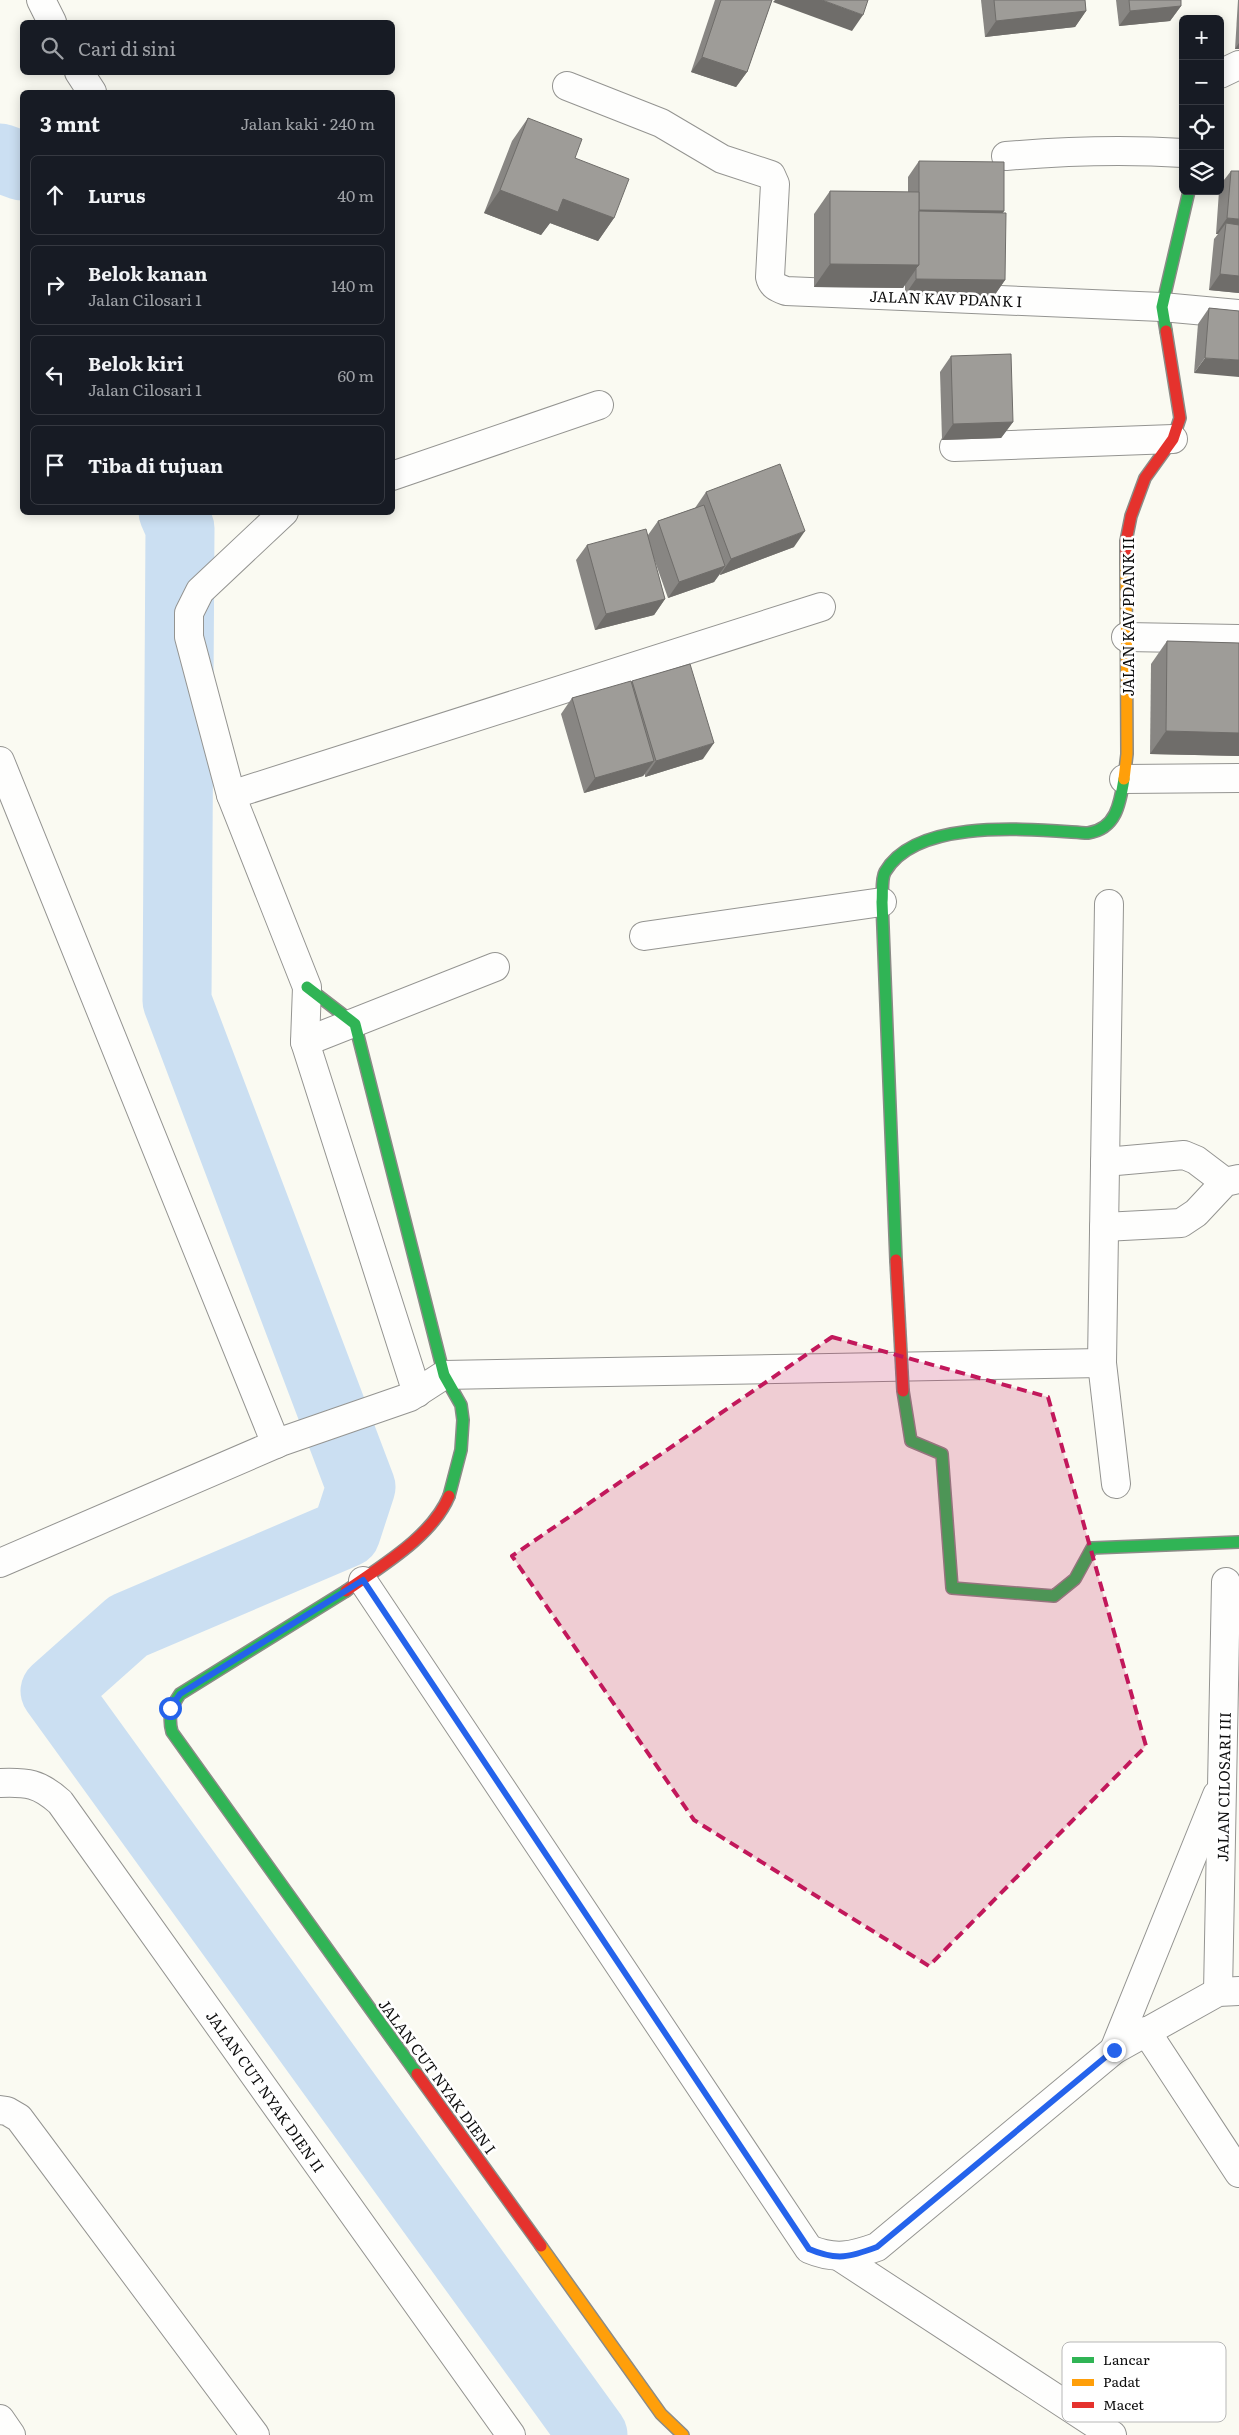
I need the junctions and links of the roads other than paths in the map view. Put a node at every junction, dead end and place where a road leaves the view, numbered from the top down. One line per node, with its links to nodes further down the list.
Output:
1 (41, 0): 2 (street)
2 (51, 20)
3 (1239, 65): 4 (street)
4 (1224, 72)
5 (81, 75): 7 (street)
6 (567, 86): 11 (street, JALAN KAV PDANK I)
7 (91, 90)
8 (1179, 153): 9 (street)
9 (1006, 156)
10 (1188, 195): 11 (street, JALAN KAV PDANK II)
11 (1162, 307): 12 (street, JALAN KAV PDANK I); 14 (street, JALAN KAV PDANK II)
12 (1239, 314)
13 (599, 406): 16 (street)
14 (1173, 439): 15 (street); 19 (street, JALAN KAV PDANK II)
15 (954, 447)
16 (395, 475)
17 (281, 515): 24 (street)
18 (821, 607): 24 (street)
19 (1126, 637): 20 (street); 23 (street, JALAN KAV PDANK II)
20 (1239, 639)
21 (0, 761): 38 (street)
22 (1239, 778): 23 (street)
23 (1124, 780): 25 (street, JALAN KAV PDANK II)
24 (232, 795): 29 (street)
25 (882, 902): 27 (street); 40 (street, bridge)
26 (1109, 904): 32 (street)
27 (644, 936)
28 (496, 967): 30 (street)
29 (307, 987): 30 (street); 31 (street)
30 (355, 1024): 31 (street); 36 (street)
31 (304, 1042): 37 (street)
32 (1105, 1162): 33 (street); 34 (street)
33 (1232, 1180): 34 (street)
34 (1104, 1227): 35 (street)
35 (1102, 1363): 36 (street); 39 (street)
36 (444, 1375): 37 (street); 42 (street)
37 (414, 1395): 38 (street)
38 (280, 1442): 41 (street)
39 (1116, 1484)
40 (1239, 1542)
41 (0, 1563)
42 (363, 1580): 51 (street); 58 (street, JALAN CUT NYAK DIEN I)
43 (1226, 1582): 44 (street, JALAN CILOSARI III)
44 (1224, 1777): 46 (street, JALAN CILOSARI III); 48 (street)
45 (0, 1783): 57 (street, JALAN CUT NYAK DIEN II)
46 (1229, 1991): 47 (street)
47 (1146, 2031): 48 (street); 50 (street)
48 (1114, 2050): 51 (street)
49 (0, 2110): 56 (street)
50 (1239, 2173)
51 (840, 2258): 52 (street)
52 (1062, 2402)
53 (0, 2419): 55 (street)
54 (1092, 2422): 59 (street)
55 (11, 2435)
56 (255, 2435)
57 (511, 2435)
58 (683, 2435)
59 (1112, 2435)

